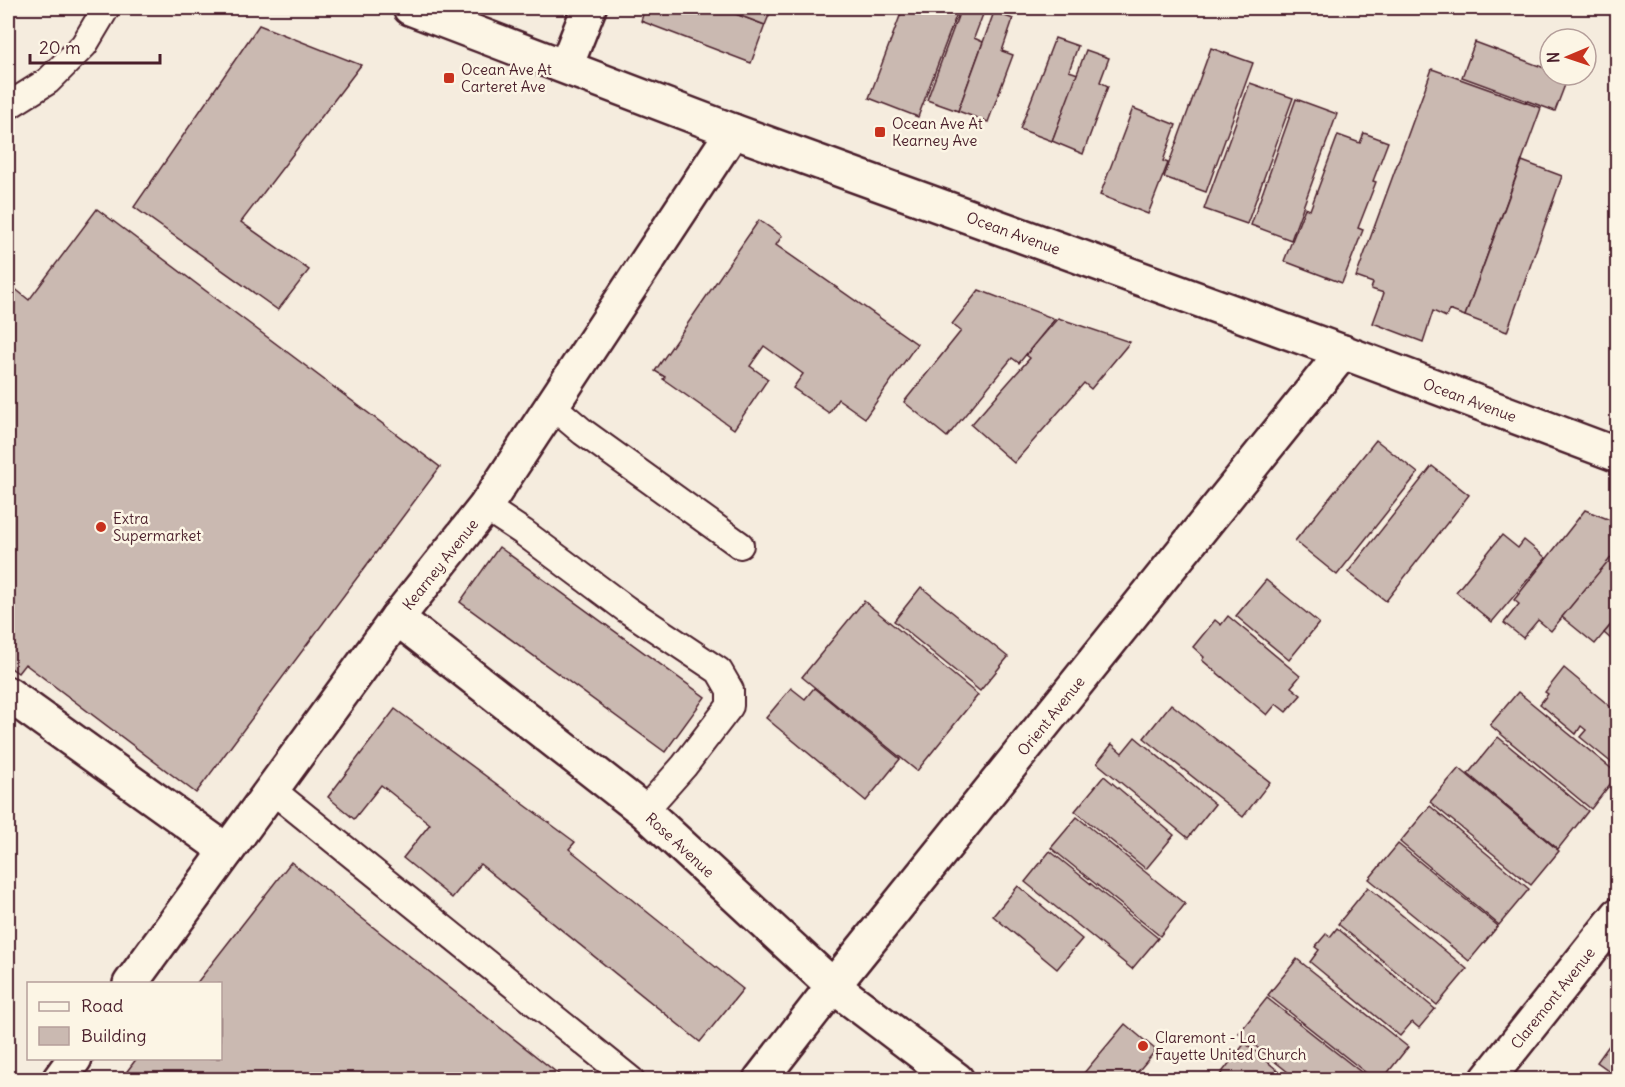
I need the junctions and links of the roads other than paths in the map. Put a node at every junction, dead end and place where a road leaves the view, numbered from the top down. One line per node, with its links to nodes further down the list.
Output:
1 (106, 8): 5 (lane)
2 (410, 8): 4 (street, Ocean Avenue)
3 (589, 8): 4 (street)
4 (566, 66): 6 (street, Ocean Avenue)
5 (8, 106)
6 (733, 131): 7 (street, Ocean Avenue); 8 (street, Kearney Avenue)
7 (1343, 352): 9 (street, Ocean Avenue); 19 (street, Orient Avenue)
8 (550, 405): 10 (street, Kearney Avenue); 11 (lane)
9 (1617, 455)
10 (485, 507): 12 (street, Kearney Avenue); 15 (lane)
11 (740, 544)
12 (397, 618): 14 (street, Kearney Avenue); 15 (street, Rose Avenue)
13 (8, 694): 16 (street)
14 (272, 790): 16 (street, Kearney Avenue); 22 (lane)
15 (644, 811): 19 (street, Rose Avenue)
16 (227, 851): 18 (street, Kearney Avenue)
17 (1617, 915): 25 (street, Claremont Avenue)
18 (131, 982)
19 (833, 986): 23 (street, Orient Avenue); 24 (street, Rose Avenue)
20 (74, 1060): 21 (street)
21 (59, 1080)
22 (631, 1080)
23 (760, 1080)
24 (957, 1080)
25 (1487, 1080)

